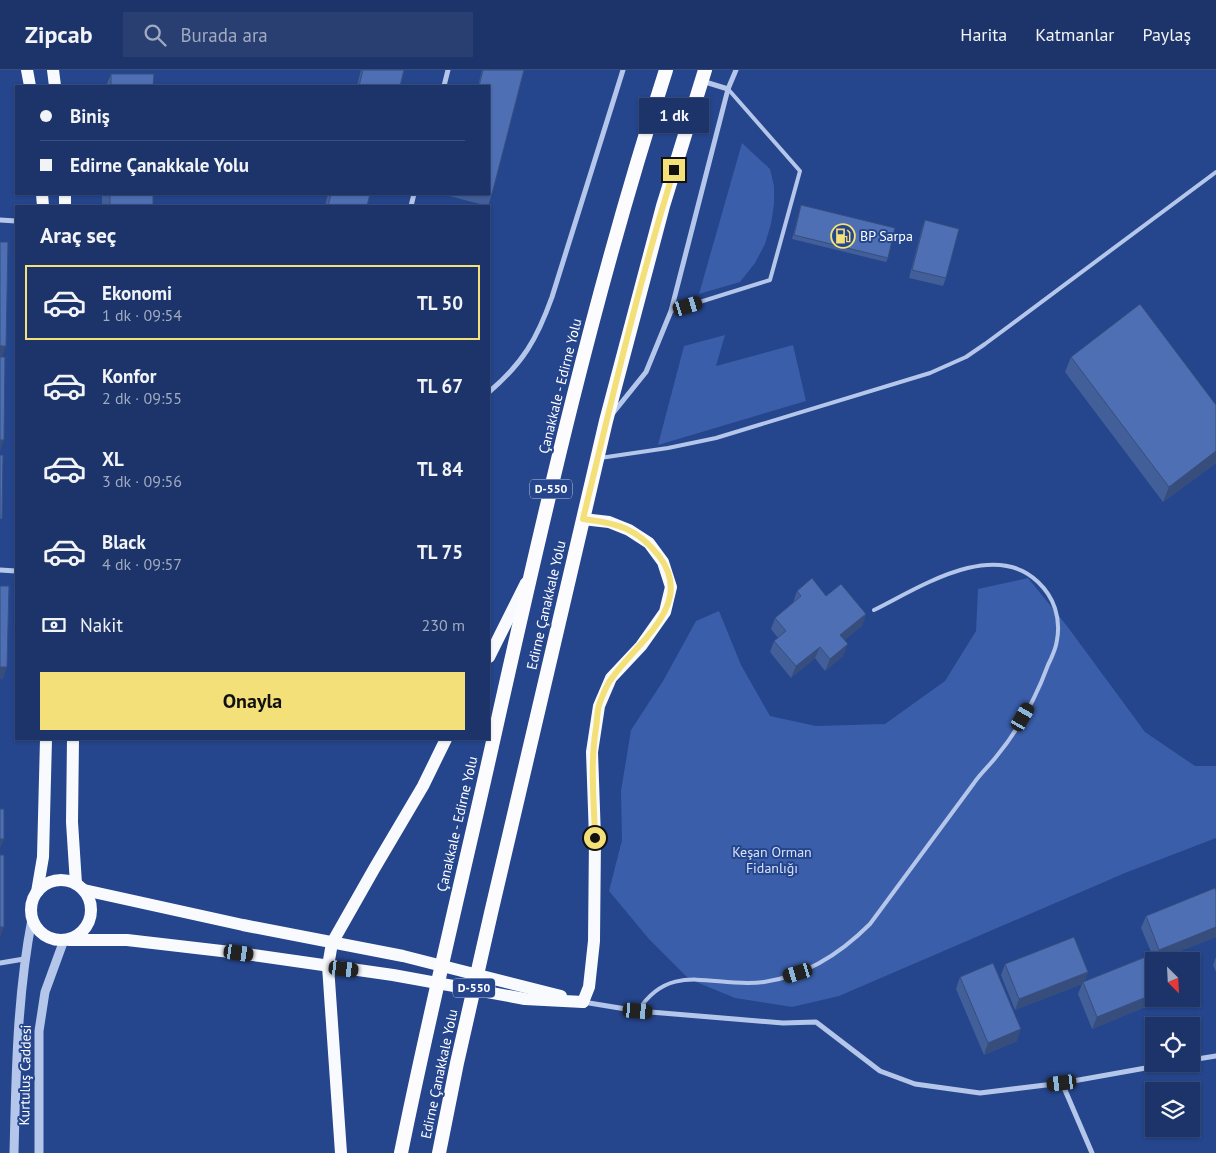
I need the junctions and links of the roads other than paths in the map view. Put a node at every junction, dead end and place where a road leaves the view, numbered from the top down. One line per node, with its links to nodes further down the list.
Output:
1 (27, 70): 8 (main road)
2 (53, 70): 9 (main road)
3 (448, 70): 10 (street)
4 (623, 70): 16 (street)
5 (666, 70): 22 (highway, Çanakkale - Edirne Yolu / D-550)
6 (736, 70): 11 (street)
7 (703, 76): 11 (street); 17 (highway, Edirne Çanakkale Yolu / D-550)
8 (30, 85)
9 (55, 85)
10 (444, 85)
11 (728, 89): 15 (street); 15 (lane)
12 (1216, 172): 18 (lane)
13 (0, 220): 14 (street)
14 (15, 220)
15 (671, 311): 17 (street)
16 (490, 391)
17 (606, 421): 18 (highway, Edirne Çanakkale Yolu / D-550)
18 (598, 458): 19 (highway, Edirne Çanakkale Yolu / D-550)
19 (583, 519): 36 (main road); 46 (highway, Edirne Çanakkale Yolu / D-550)
20 (0, 570): 21 (street)
21 (15, 571)
22 (531, 572): 24 (main road); 45 (highway, Çanakkale - Edirne Yolu / D-550)
23 (874, 610): 37 (lane)
24 (490, 656)
25 (46, 740): 29 (main road)
26 (72, 740): 28 (main road)
27 (446, 740): 32 (main road)
28 (80, 887): 29 (main road); 31 (main road); 32 (main road)
29 (36, 892): 30 (main road)
30 (32, 919): 31 (main road); 33 (street, Kurtuluş Caddesi)
31 (66, 940): 35 (main road); 43 (street, Kurtuluş Caddesi)
32 (332, 943): 35 (main road); 36 (main road)
33 (24, 959): 34 (street); 42 (street, Kurtuluş Caddesi)
34 (0, 963)
35 (328, 966): 36 (main road); 44 (main road)
36 (583, 1002): 37 (street)
37 (638, 1011): 41 (street)
38 (1216, 1056): 39 (street)
39 (1200, 1059)
40 (1145, 1068): 41 (street)
41 (1062, 1083): 47 (street)
42 (14, 1153)
43 (39, 1153)
44 (341, 1153)
45 (401, 1153)
46 (439, 1153)
47 (1092, 1153)

